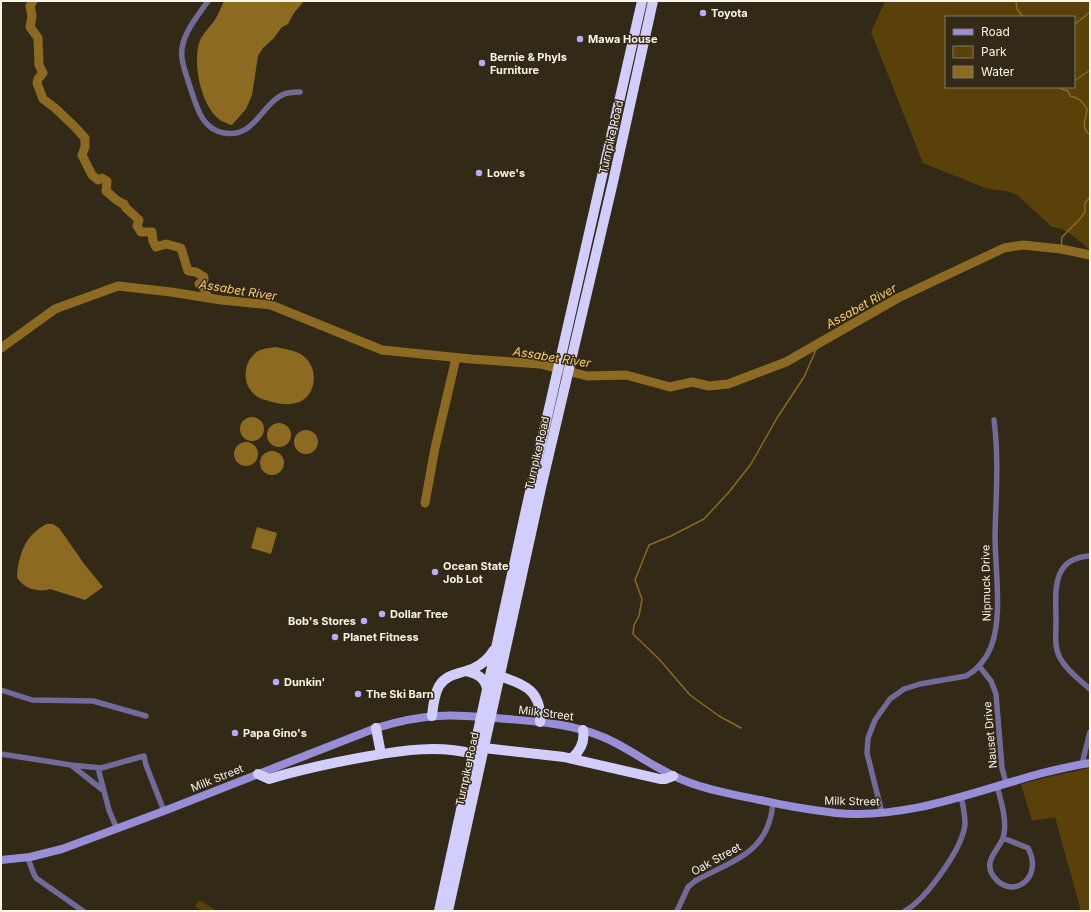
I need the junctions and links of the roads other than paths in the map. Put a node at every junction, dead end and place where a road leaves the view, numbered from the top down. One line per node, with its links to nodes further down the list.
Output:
1 (208, 1): 4 (street)
2 (642, 1): 5 (highway, Turnpike Road)
3 (653, 1): 5 (highway, Turnpike Road)
4 (300, 92)
5 (565, 363): 6 (highway, Turnpike Road)
6 (562, 375): 9 (highway, Turnpike Road); 12 (highway, Turnpike Road)
7 (994, 420): 10 (street, Nipmuck Drive)
8 (1090, 556): 14 (street)
9 (497, 644): 11 (highway); 13 (highway, Turnpike Road)
10 (979, 666): 34 (street, Nauset Drive); 40 (street, Nipmuck Drive)
11 (466, 671): 13 (highway); 18 (highway)
12 (499, 676): 16 (highway, Turnpike Road); 19 (highway)
13 (487, 688): 16 (highway, Turnpike Road)
14 (1090, 689)
15 (1, 690): 17 (street)
16 (488, 706): 22 (highway, Turnpike Road)
17 (146, 716)
18 (432, 716): 19 (main road, Milk Street); 20 (main road, Milk Street)
19 (540, 722): 21 (main road, Milk Street)
20 (376, 728): 26 (highway); 32 (main road, Milk Street)
21 (583, 730): 28 (highway); 33 (main road, Milk Street)
22 (483, 732): 24 (highway, Turnpike Road); 27 (highway, Turnpike Road)
23 (1090, 732): 29 (street)
24 (484, 748): 28 (highway); 47 (highway, Turnpike Road)
25 (1, 754): 30 (street)
26 (381, 754): 27 (highway); 32 (highway)
27 (473, 754): 46 (highway, Turnpike Road)
28 (572, 758): 33 (highway)
29 (1086, 764): 34 (main road, Milk Street)
30 (71, 765): 31 (street); 36 (street)
31 (98, 768): 36 (street); 39 (street)
32 (258, 774): 39 (main road, Milk Street)
33 (673, 776): 38 (main road, Milk Street)
34 (1006, 784): 35 (main road, Milk Street)
35 (997, 786): 37 (main road, Milk Street); 42 (street)
36 (104, 791): 41 (street)
37 (961, 797): 40 (main road, Milk Street); 49 (street)
38 (772, 803): 40 (main road, Milk Street); 48 (street, Oak Street)
39 (164, 811): 41 (main road, Milk Street)
40 (882, 813)
41 (117, 829): 43 (main road, Milk Street)
42 (1003, 838): 42 (street)
43 (28, 858): 44 (main road, Milk Street); 45 (street)
44 (1, 860)
45 (83, 911)
46 (439, 911)
47 (448, 911)
48 (677, 911)
49 (905, 911)

